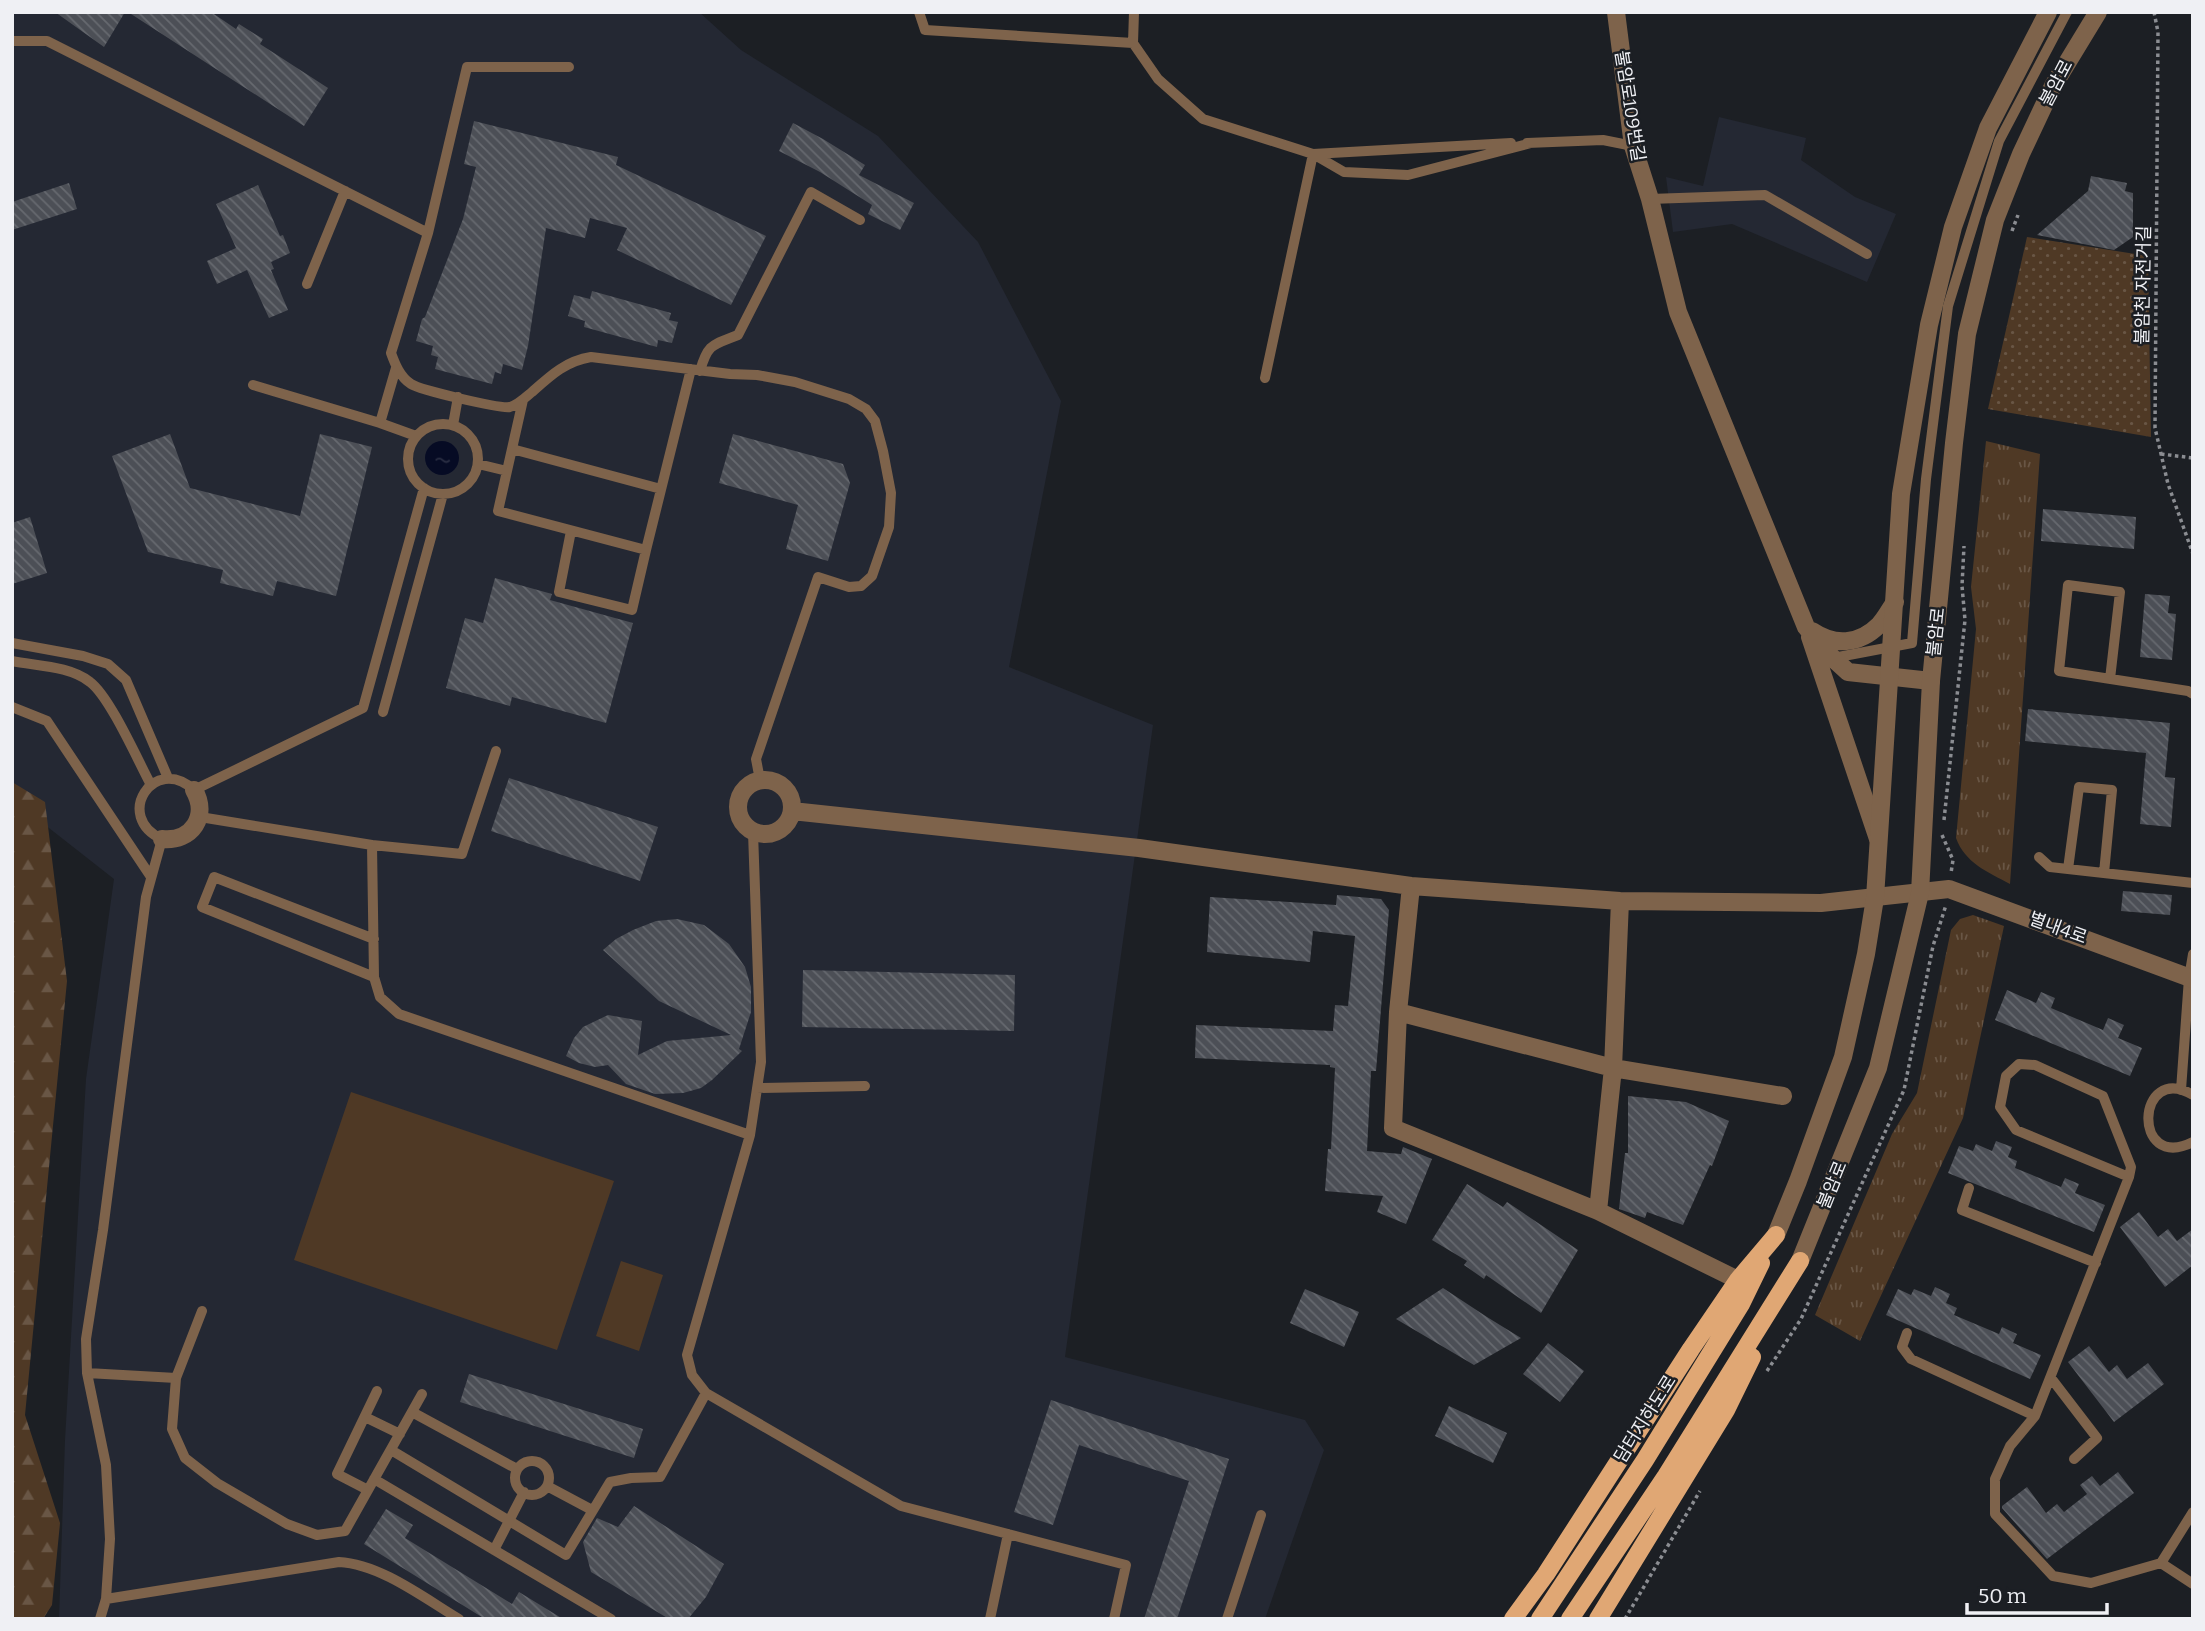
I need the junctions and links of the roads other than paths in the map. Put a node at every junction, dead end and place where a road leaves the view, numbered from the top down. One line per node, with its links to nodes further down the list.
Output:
1 (919, 12): 8 (lane)
2 (1134, 12): 8 (lane)
3 (1616, 12): 11 (street, 불암로109번길)
4 (2048, 12): 36 (street, 불암로)
5 (2067, 12): 39 (lane)
6 (2098, 12): 44 (street, 불암로)
7 (12, 41): 13 (lane)
8 (1133, 43): 12 (lane)
9 (569, 67): 16 (lane)
10 (1531, 143): 11 (lane); 12 (lane); 12 (lane)
11 (1633, 146): 14 (street, 불암로109번길)
12 (1313, 154): 21 (lane)
13 (345, 191): 16 (lane); 18 (lane)
14 (1650, 199): 17 (lane); 37 (street, 불암로109번길)
15 (860, 220): 20 (lane)
16 (428, 233): 19 (lane)
17 (1867, 254)
18 (307, 284)
19 (396, 368): 23 (lane); 25 (lane)
20 (695, 370): 24 (lane); 32 (lane); 50 (lane)
21 (1265, 378)
22 (253, 385): 25 (lane)
23 (458, 397): 24 (lane); 26 (lane)
24 (523, 400): 28 (lane)
25 (380, 423): 27 (lane)
26 (453, 425): 27 (lane); 29 (lane)
27 (416, 436): 31 (lane)
28 (512, 449): 30 (lane); 32 (lane)
29 (478, 464): 30 (lane); 33 (lane)
30 (507, 471): 34 (lane)
31 (424, 488): 33 (lane); 52 (lane)
32 (661, 489): 35 (lane)
33 (443, 494): 47 (lane)
34 (571, 531): 35 (lane); 35 (lane)
35 (646, 550)
36 (1895, 602): 37 (street); 39 (street, 불암로)
37 (1806, 627): 40 (street); 57 (street, 불암로109번길)
38 (12, 643): 49 (lane)
39 (1893, 646): 40 (lane); 42 (street, 불암로)
40 (1833, 658): 42 (street)
41 (12, 661): 51 (lane)
42 (1891, 676): 44 (street); 57 (street, 불암로)
43 (2110, 679): 43 (lane); 45 (lane)
44 (1931, 681): 65 (street, 불암로)
45 (2193, 694)
46 (12, 707): 62 (lane)
47 (383, 712)
48 (496, 751): 58 (lane)
49 (168, 778): 51 (lane); 52 (lane)
50 (760, 780): 53 (street); 55 (street)
51 (151, 785): 56 (lane)
52 (194, 790): 54 (street)
53 (792, 811): 55 (street); 64 (street, 별내4로)
54 (200, 817): 56 (street); 58 (lane)
55 (753, 832): 75 (lane)
56 (162, 839): 62 (lane)
57 (1879, 840): 66 (street, 불암로)
58 (372, 845): 68 (lane)
59 (2039, 858): 60 (lane)
60 (2068, 869): 61 (lane); 61 (lane)
61 (2104, 873): 63 (lane)
62 (151, 877): 90 (lane)
63 (2193, 883)
64 (1411, 886): 67 (street, 별내4로); 72 (street)
65 (1920, 893): 66 (street, 별내4로); 71 (street, 별내4로); 85 (street, 불암로)
66 (1875, 898): 67 (street, 별내4로); 84 (street, 불암로)
67 (1620, 901): 73 (street)
68 (374, 939): 70 (lane); 70 (lane)
69 (2193, 954): 71 (lane)
70 (374, 977): 79 (lane)
71 (2191, 978): 76 (lane)
72 (1398, 1012): 73 (street); 83 (street)
73 (1613, 1068): 78 (street); 83 (street)
74 (865, 1086): 75 (lane)
75 (757, 1088): 79 (lane)
76 (2181, 1090): 77 (lane); 80 (lane)
77 (2193, 1095)
78 (1783, 1096)
79 (750, 1135): 94 (lane)
80 (2193, 1142)
81 (2129, 1177): 81 (lane); 86 (lane)
82 (1969, 1188): 86 (lane)
83 (1598, 1211): 87 (street)
84 (1776, 1235): 87 (main road); 123 (main road, 담터지하도로)
85 (1800, 1261): 124 (main road); 125 (main road)
86 (2096, 1263): 92 (lane)
87 (1738, 1280): 122 (main road)
88 (202, 1311): 91 (lane)
89 (1906, 1332): 97 (lane)
90 (87, 1373): 91 (lane); 115 (lane)
91 (176, 1378): 105 (lane)
92 (2051, 1378): 97 (lane); 101 (lane)
93 (377, 1391): 98 (lane)
94 (706, 1393): 107 (lane); 111 (lane)
95 (422, 1394): 96 (lane)
96 (412, 1412): 99 (lane); 102 (lane)
97 (2035, 1416): 113 (lane)
98 (365, 1417): 99 (lane); 105 (lane)
99 (400, 1434): 100 (lane)
100 (391, 1450): 103 (lane); 110 (lane)
101 (2074, 1459)
102 (517, 1469): 104 (lane); 106 (lane)
103 (374, 1479): 105 (lane); 112 (lane)
104 (547, 1486): 106 (lane); 107 (lane)
105 (368, 1490)
106 (524, 1492): 110 (lane)
107 (592, 1510): 110 (lane)
108 (2193, 1512): 113 (lane)
109 (1261, 1515): 121 (lane)
110 (509, 1521): 112 (lane)
111 (1008, 1534): 119 (lane); 120 (lane)
112 (494, 1550): 118 (lane)
113 (2161, 1563): 114 (lane)
114 (2193, 1584)
115 (106, 1599): 116 (lane); 117 (lane)
116 (100, 1619)
117 (459, 1619)
118 (611, 1619)
119 (990, 1619)
120 (1114, 1619)
121 (1227, 1619)
122 (1513, 1619)
123 (1540, 1619)
124 (1570, 1619)
125 (1598, 1619)

